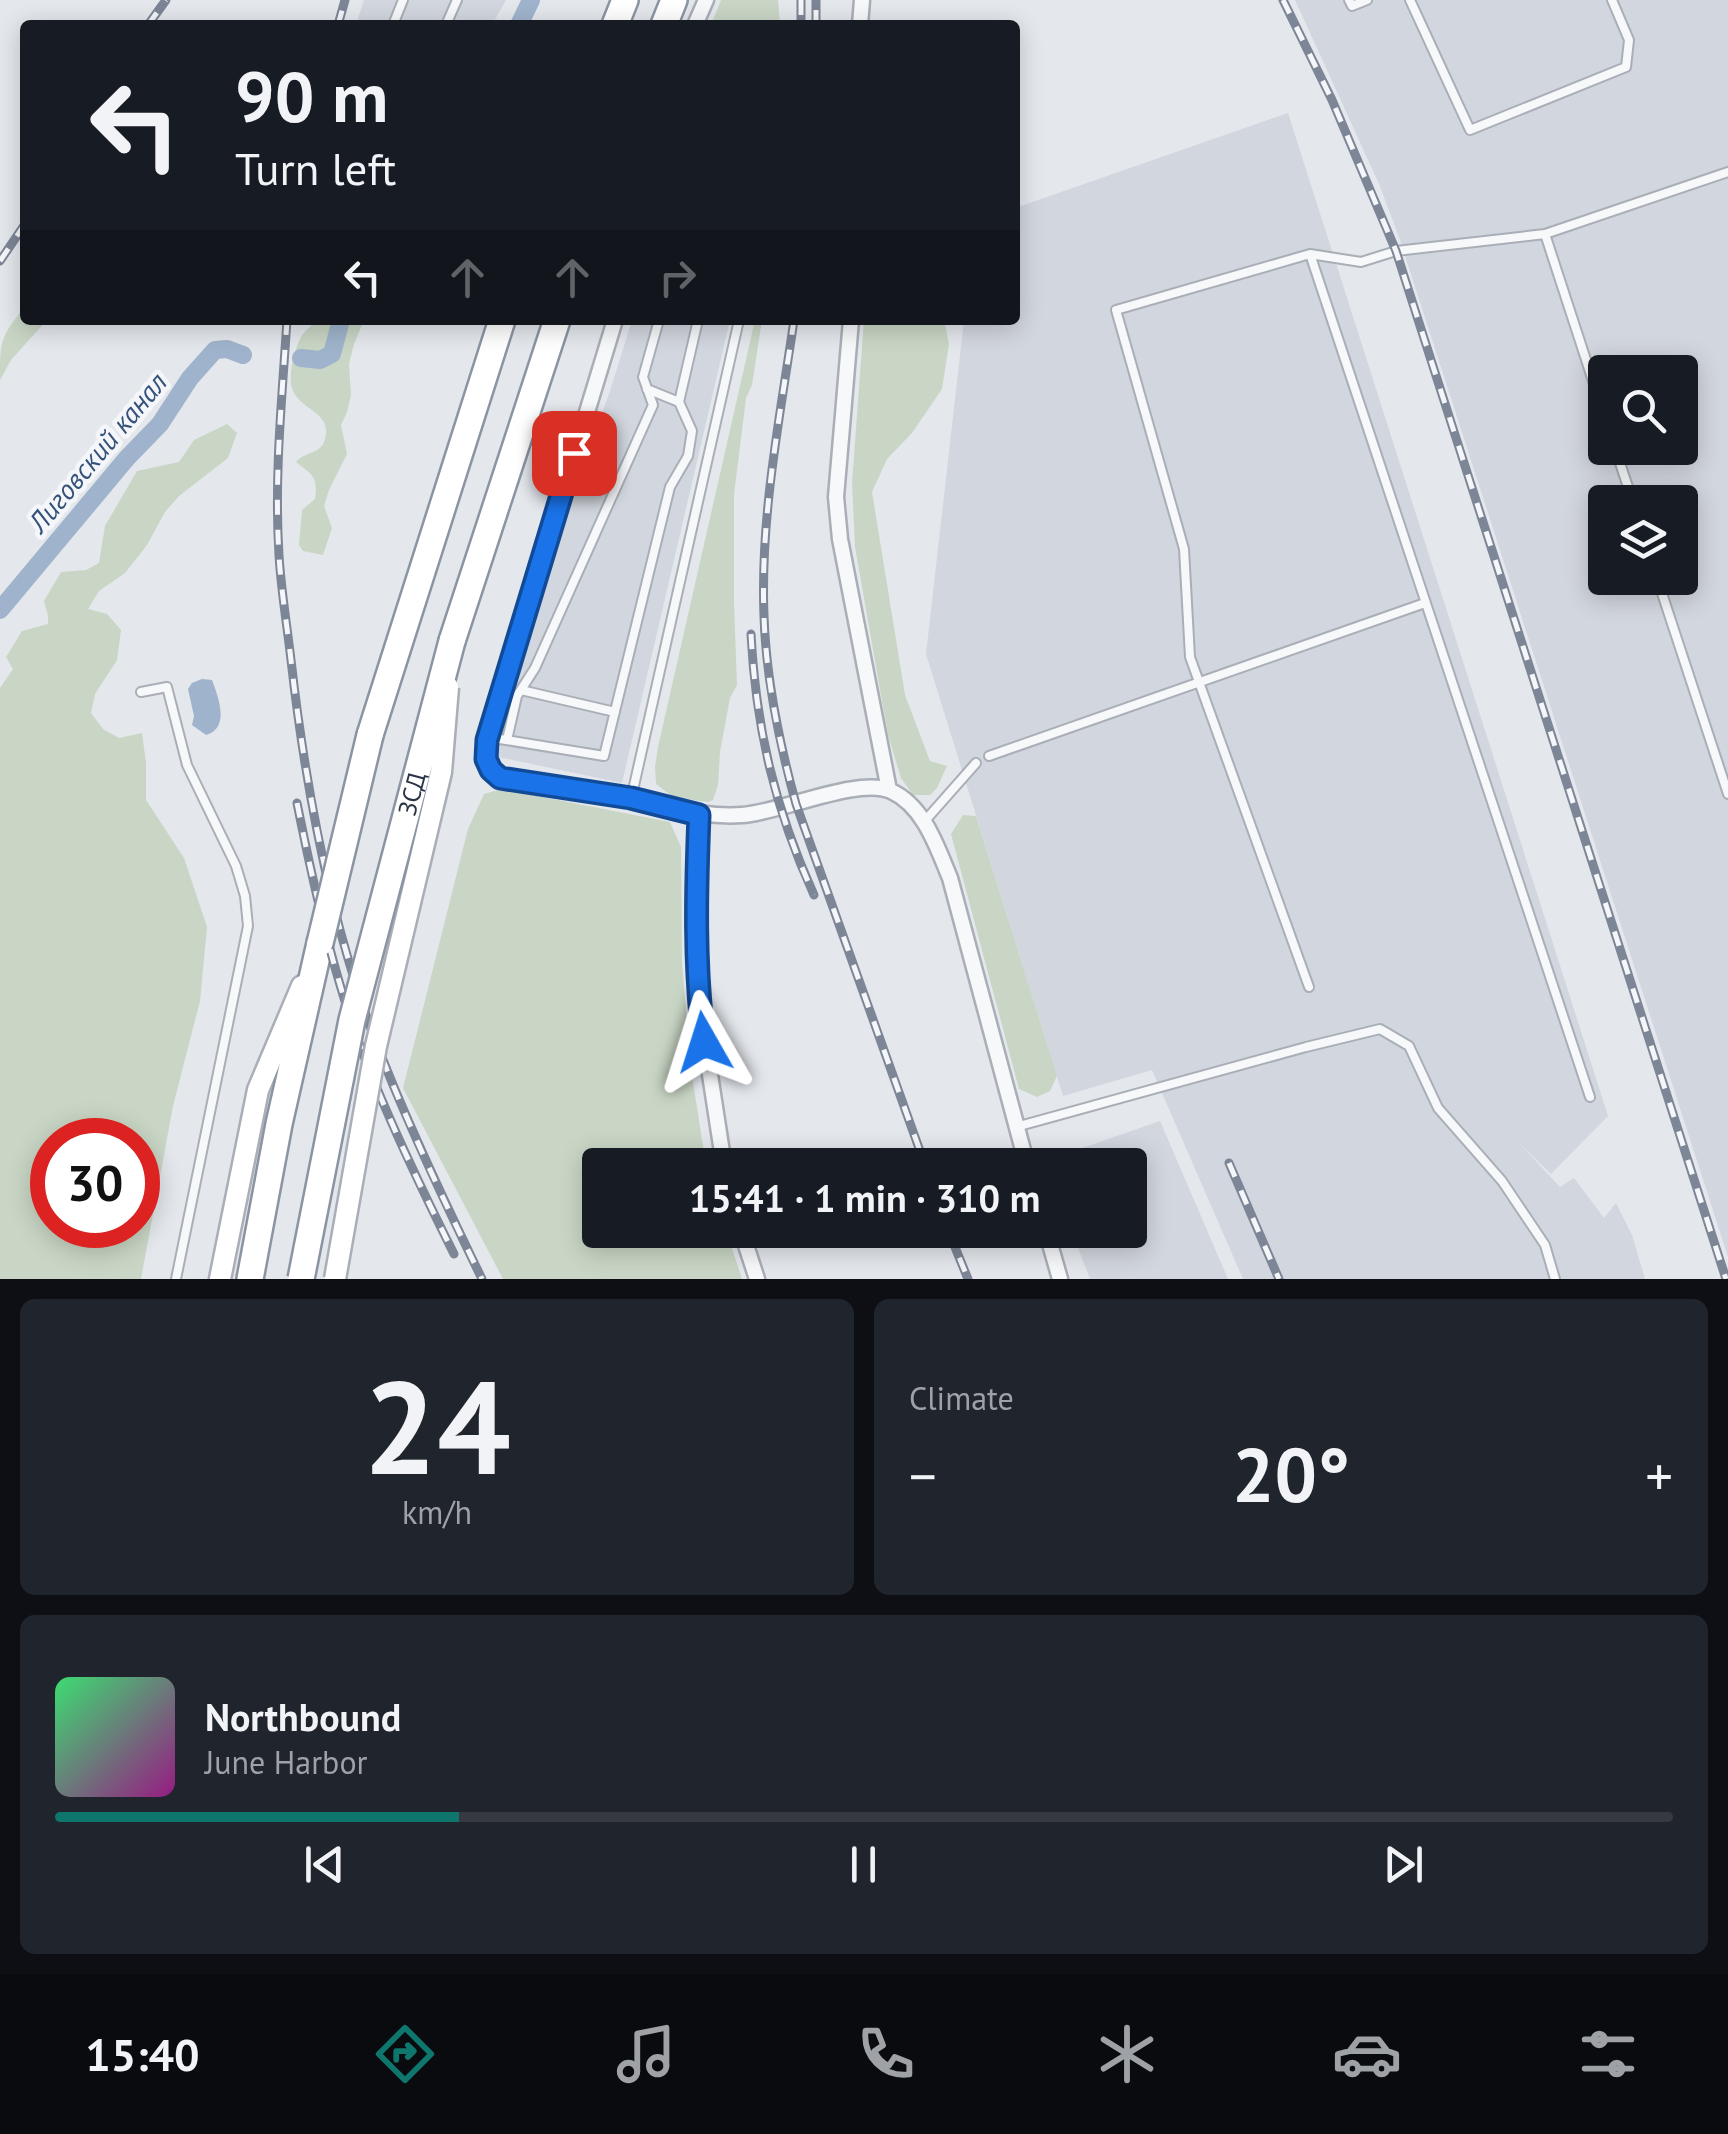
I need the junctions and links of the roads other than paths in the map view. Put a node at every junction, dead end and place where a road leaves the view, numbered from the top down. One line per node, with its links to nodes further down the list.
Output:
1 (1349, 0): 2 (lane)
2 (1367, 0)
3 (1410, 0): 4 (lane)
4 (1612, 0)
5 (1728, 172): 6 (lane)
6 (1545, 234): 7 (lane); 15 (lane)
7 (1310, 254): 19 (lane); 21 (lane)
8 (500, 325): 34 (highway, bridge)
9 (555, 325): 20 (highway, ЗСД)
10 (612, 325): 25 (street)
11 (658, 325): 16 (lane)
12 (697, 325): 17 (lane)
13 (737, 325): 31 (lane)
14 (851, 325): 29 (street)
15 (1588, 366)
16 (648, 390): 17 (lane); 22 (lane)
17 (679, 402): 24 (lane)
18 (1663, 595): 30 (lane)
19 (1425, 603): 21 (lane); 36 (lane)
20 (452, 640): 45 (highway, ЗСД, bridge); 46 (main road, bridge)
21 (1198, 681): 27 (lane); 35 (lane)
22 (521, 690): 24 (lane); 26 (lane)
23 (141, 692): 42 (lane)
24 (615, 712): 26 (lane)
25 (487, 740): 26 (lane); 31 (street)
26 (507, 740)
27 (989, 756)
28 (976, 764): 33 (lane)
29 (889, 790): 32 (street); 33 (street)
30 (1728, 794)
31 (631, 798): 32 (street)
32 (699, 815): 38 (street)
33 (923, 823): 37 (street)
34 (320, 943): 43 (main road); 44 (highway)
35 (1309, 986)
36 (1590, 1096)
37 (1016, 1127): 39 (street); 49 (lane)
38 (721, 1148)
39 (1022, 1148)
40 (748, 1248): 47 (street)
41 (1051, 1248): 48 (street)
42 (176, 1279)
43 (220, 1279)
44 (250, 1279)
45 (301, 1279)
46 (335, 1279)
47 (757, 1279)
48 (1060, 1279)
49 (1555, 1279)

